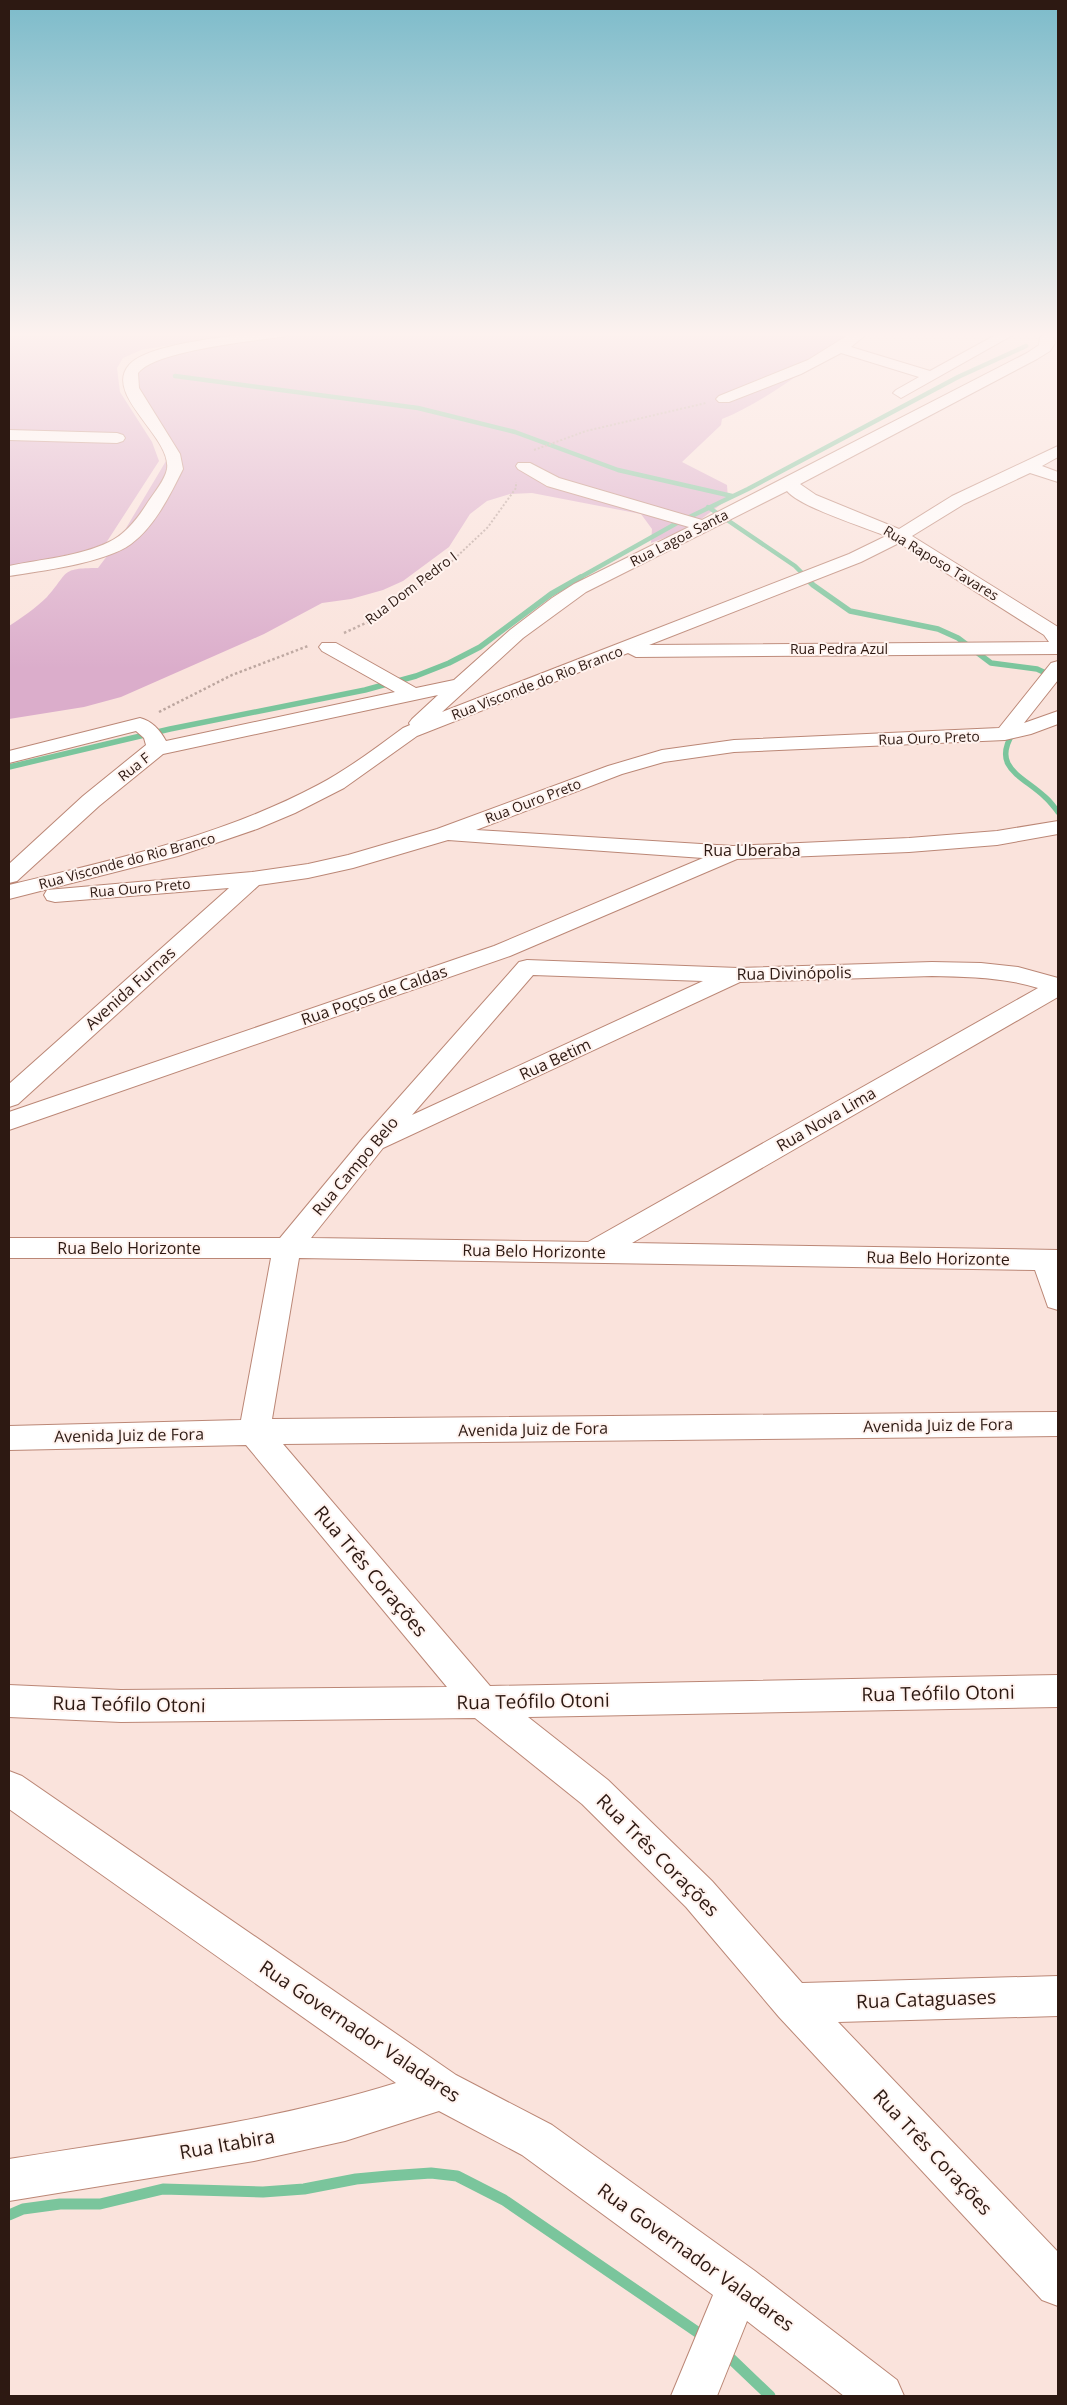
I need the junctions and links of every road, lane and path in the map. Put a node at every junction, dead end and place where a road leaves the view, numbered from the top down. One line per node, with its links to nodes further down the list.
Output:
1 (166, 444): 11 (street)
2 (563, 444): 5 (path)
3 (864, 444): 8 (street, Rua Lagoa Santa)
4 (1058, 450): 6 (street, Rua Visconde do Rio Branco)
5 (524, 466): 9 (street); 13 (path, Rua Dom Pedro I)
6 (1029, 467): 7 (street); 10 (street, Rua Visconde do Rio Branco)
7 (1058, 477)
8 (790, 483): 9 (street, Rua Lagoa Santa); 10 (street, Rua Raposo Tavares)
9 (704, 526): 18 (street, Rua Lagoa Santa)
10 (900, 536): 12 (street, Rua Raposo Tavares); 16 (street, Rua Visconde do Rio Branco)
11 (9, 571)
12 (1058, 640)
13 (333, 641): 19 (street)
14 (309, 645): 21 (path)
15 (1058, 648): 16 (street, Rua Pedra Azul)
16 (619, 651): 22 (street, Rua Visconde do Rio Branco)
17 (1058, 667): 23 (street)
18 (461, 684): 19 (street); 22 (street, Rua Lagoa Santa)
19 (411, 693): 24 (street)
20 (1058, 717): 23 (street, Rua Ouro Preto)
21 (140, 724): 24 (street, Rua F); 25 (street)
22 (410, 732): 31 (street, Rua Visconde do Rio Branco)
23 (1005, 734): 27 (street, Rua Ouro Preto)
24 (156, 749): 29 (street, Rua F)
25 (9, 757)
26 (1058, 828): 28 (street, Rua Uberaba)
27 (445, 834): 28 (street, Rua Uberaba); 30 (street, Rua Ouro Preto)
28 (733, 853): 33 (street, Rua Poços de Caldas)
29 (9, 876)
30 (252, 879): 32 (street, Rua Ouro Preto); 37 (street, Avenida Furnas)
31 (9, 892)
32 (9, 897)
33 (502, 950): 34 (street); 38 (street, Rua Poços de Caldas)
34 (527, 967): 35 (street, Rua Divinópolis); 39 (street, Rua Campo Belo)
35 (738, 975): 36 (street, Rua Divinópolis); 39 (street, Rua Betim)
36 (1058, 986): 42 (street, Rua Nova Lima)
37 (9, 1098)
38 (9, 1121)
39 (372, 1144): 41 (street, Rua Campo Belo)
40 (9, 1248): 41 (street, Rua Belo Horizonte)
41 (287, 1248): 42 (street, Rua Belo Horizonte); 46 (street, Rua Campo Belo)
42 (593, 1252): 43 (street, Rua Belo Horizonte)
43 (1052, 1260): 44 (street)
44 (1058, 1299)
45 (1058, 1424): 46 (street, Avenida Juiz de Fora)
46 (254, 1432): 47 (street, Avenida Juiz de Fora); 50 (street, Rua Três Corações)
47 (9, 1438)
48 (1058, 1691): 50 (street, Rua Teófilo Otoni)
49 (9, 1701): 50 (street, Rua Teófilo Otoni)
50 (482, 1702): 53 (street, Rua Três Corações)
51 (9, 1788): 54 (street, Rua Governador Valadares)
52 (1058, 1996): 53 (street, Rua Cataguases)
53 (793, 2003): 56 (street, Rua Três Corações)
54 (441, 2090): 55 (street, Rua Itabira); 57 (street, Rua Governador Valadares)
55 (9, 2180)
56 (1058, 2284)
57 (739, 2287): 58 (street); 59 (street, Rua Governador Valadares)
58 (694, 2396)
59 (881, 2396)

